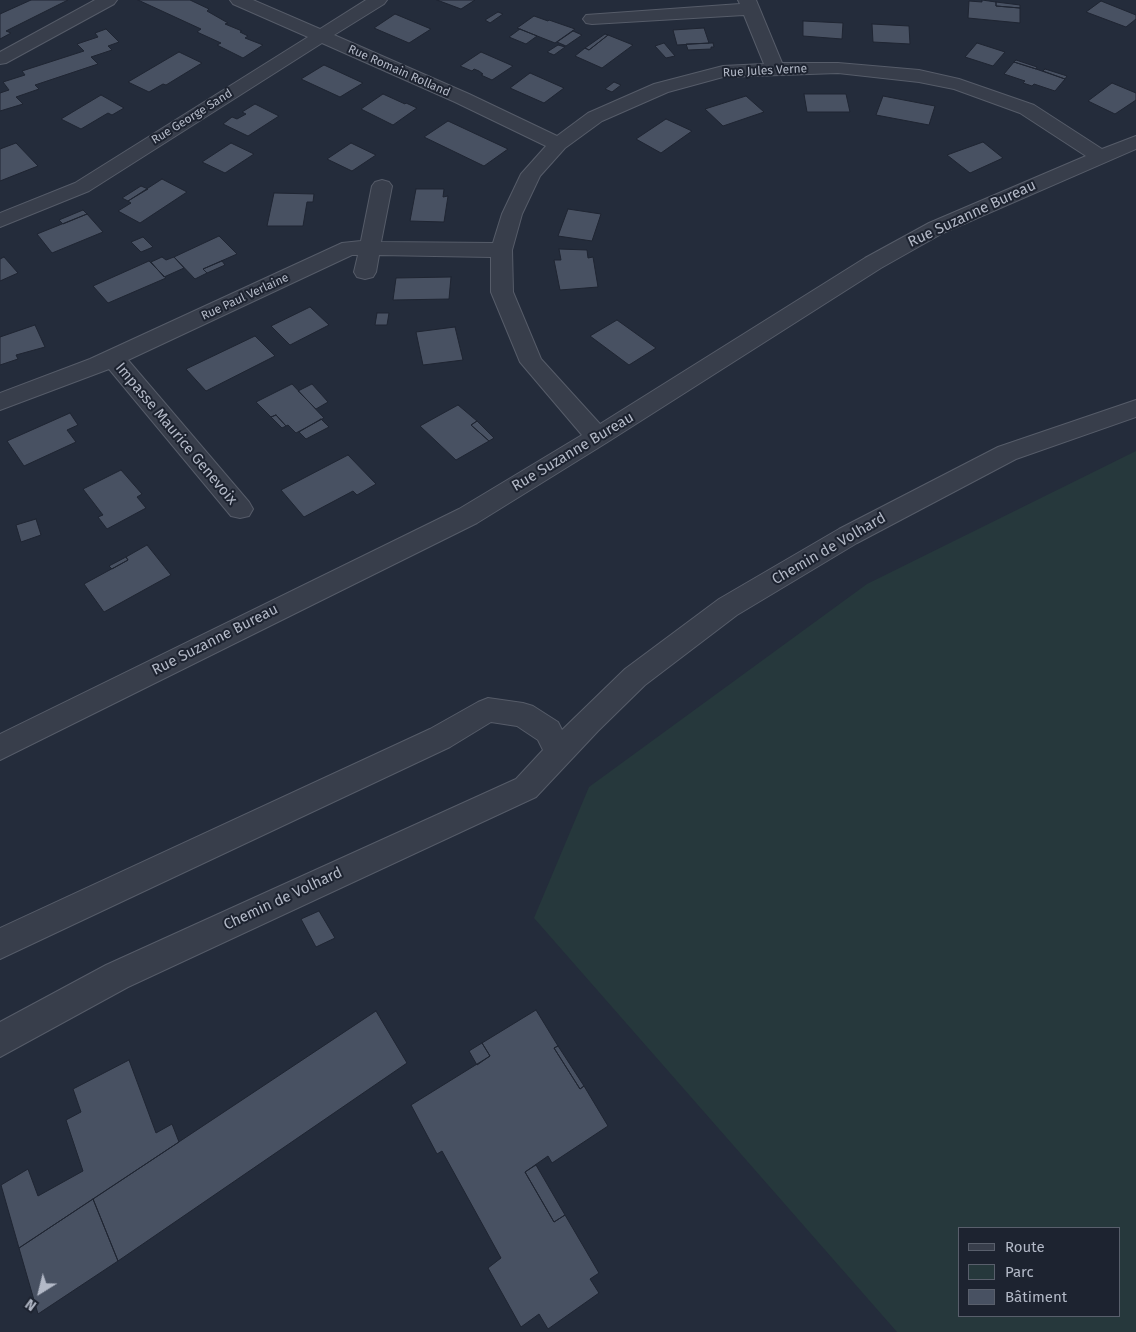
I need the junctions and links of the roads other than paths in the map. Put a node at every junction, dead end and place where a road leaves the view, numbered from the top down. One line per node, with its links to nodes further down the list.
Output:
1 (108, 0): 7 (street)
2 (239, 0): 6 (street, Rue Romain Rolland)
3 (378, 0): 6 (street, Rue George Sand)
4 (749, 4): 5 (street); 8 (street)
5 (592, 19)
6 (321, 36): 10 (street, Rue Romain Rolland); 13 (street, Rue George Sand)
7 (0, 59)
8 (775, 69): 10 (street, Rue Jules Verne); 11 (street, Rue Jules Verne)
9 (1136, 142): 11 (street, Rue Suzanne Bureau)
10 (558, 144): 15 (street, Rue Jules Verne)
11 (1099, 156): 20 (street, Rue Suzanne Bureau)
12 (382, 186): 14 (street)
13 (0, 221)
14 (370, 249): 15 (street, Rue Paul Verlaine); 16 (street); 17 (street, Rue Paul Verlaine)
15 (500, 250): 20 (street, Rue Jules Verne)
16 (364, 272)
17 (113, 358): 18 (street, Rue Paul Verlaine); 21 (street, Impasse Maurice Genevoix)
18 (0, 402)
19 (1136, 408): 23 (street, Chemin de Volhard)
20 (598, 437): 22 (street, Rue Suzanne Bureau)
21 (240, 509)
22 (0, 748)
23 (558, 752): 24 (street); 25 (street, Chemin de Volhard)
24 (0, 944)
25 (0, 1040)

